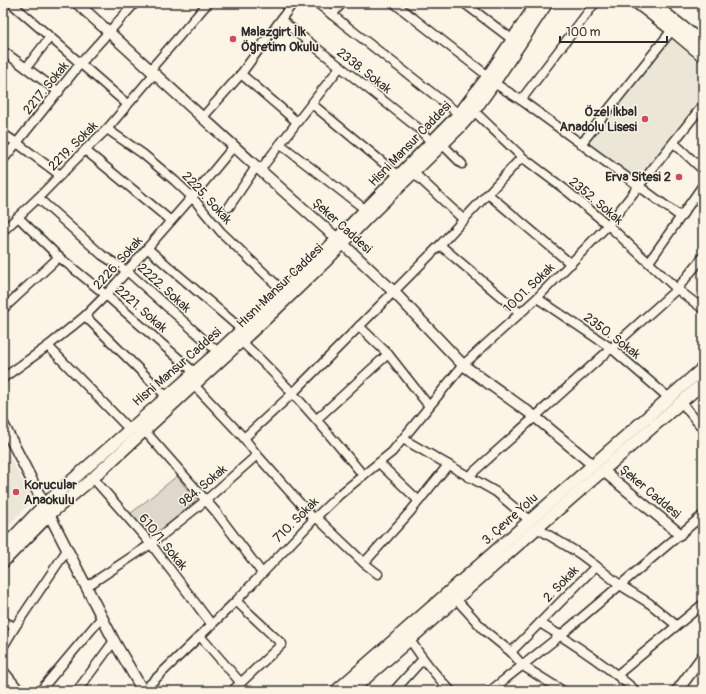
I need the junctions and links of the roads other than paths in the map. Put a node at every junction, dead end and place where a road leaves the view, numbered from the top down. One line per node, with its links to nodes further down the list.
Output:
1 (5, 3): 16 (street)
2 (11, 3): 21 (street)
3 (77, 3): 20 (street, Şeker Caddesi)
4 (135, 3): 20 (street, 2217. Sokak)
5 (293, 3): 18 (street)
6 (317, 3): 17 (street)
7 (342, 3): 17 (street)
8 (394, 3): 31 (street)
9 (464, 3): 22 (street)
10 (537, 3): 22 (main road, Hisni Mansur Caddesi)
11 (547, 3): 31 (main road, Hısnı Mansur Caddesi)
12 (594, 3): 33 (street)
13 (637, 3): 19 (main road)
14 (652, 3): 23 (main road)
15 (206, 4): 29 (street, 2219. Sokak)
16 (3, 6)
17 (332, 15): 38 (street)
18 (281, 20): 27 (street, 2338. Sokak); 30 (street)
19 (672, 30): 25 (main road); 47 (street)
20 (109, 32): 26 (street, 2217. Sokak); 29 (street, Şeker Caddesi)
21 (50, 37): 26 (street); 28 (street)
22 (513, 40): 31 (main road, Hisni Mansur Caddesi)
23 (703, 43)
24 (3, 51): 28 (street)
25 (703, 56)
26 (80, 64): 32 (street, 2217. Sokak); 34 (street)
27 (340, 67): 35 (street); 44 (street, 2338. Sokak)
28 (26, 68): 32 (street)
29 (152, 72): 34 (street, 2219. Sokak); 39 (street, Şeker Caddesi)
30 (241, 74): 39 (street); 40 (street)
31 (491, 80): 33 (street); 37 (main road, Hısnı Mansur Caddesi); 38 (main road, Hisni Mansur Caddesi)
32 (59, 92): 43 (street, 2217. Sokak)
33 (521, 100): 47 (street)
34 (127, 104): 41 (street, 2219. Sokak)
35 (312, 104): 40 (street); 56 (street)
36 (703, 105): 45 (street, 1001. Sokak)
37 (474, 111): 44 (main road, Hısnı Mansur Caddesi); 50 (street, 2352. Sokak)
38 (459, 114): 44 (main road, Hisni Mansur Caddesi)
39 (203, 117): 48 (street, Şeker Caddesi)
40 (297, 122): 46 (street)
41 (107, 129): 49 (street, 2219. Sokak); 62 (street, 2225. Sokak)
42 (3, 134): 43 (street)
43 (17, 143): 51 (street, 2217. Sokak); 57 (street)
44 (437, 143): 52 (street, 2338. Sokak); 55 (main road, Hısnı Mansur Caddesi); 56 (main road, Hisni Mansur Caddesi)
45 (674, 143): 54 (street); 59 (street, 1001. Sokak)
46 (280, 144): 53 (street); 64 (street)
47 (581, 144): 59 (street)
48 (234, 146): 53 (street, Şeker Caddesi); 62 (street, 2226. Sokak)
49 (85, 150): 57 (street, 2219. Sokak); 68 (street)
50 (522, 157): 60 (street); 69 (street, 2352. Sokak)
51 (3, 160)
52 (462, 164)
53 (258, 169): 63 (street); 71 (street, Şeker Caddesi)
54 (703, 170)
55 (414, 173): 67 (street); 71 (main road, Hısnı Mansur Caddesi)
56 (398, 175): 64 (main road, Hisni Mansur Caddesi)
57 (60, 176): 61 (street, 2219. Sokak)
58 (703, 185): 66 (street)
59 (640, 186): 66 (street); 69 (street, 1001. Sokak)
60 (488, 194): 67 (street); 77 (street)
61 (38, 198): 65 (street, 2219. Sokak); 78 (street, 2222. Sokak)
62 (192, 198): 68 (street, 2226. Sokak); 80 (street, 2225. Sokak)
63 (229, 207)
64 (366, 210): 71 (main road, Hisni Mansur Caddesi)
65 (18, 217): 70 (street, 2219. Sokak); 75 (street, 2221. Sokak)
66 (681, 217): 76 (street)
67 (464, 220): 72 (street)
68 (171, 221): 73 (street, 2226. Sokak)
69 (608, 225): 76 (street, 2352. Sokak); 77 (street, 1001. Sokak)
70 (3, 231)
71 (340, 241): 80 (main road, Hisni Mansur Caddesi); 81 (street, Şeker Caddesi); 90 (main road, Hısnı Mansur Caddesi)
72 (440, 245): 81 (street); 86 (street)
73 (146, 248): 78 (street, 2226. Sokak); 89 (street)
74 (703, 256): 79 (street)
75 (59, 257): 82 (street, 2221. Sokak); 84 (street)
76 (649, 262): 79 (street, 2352. Sokak)
77 (571, 264): 83 (street, 1001. Sokak)
78 (127, 271): 82 (street, 2226. Sokak); 93 (street, 2222. Sokak)
79 (677, 289): 85 (street, 2352. Sokak); 92 (street)
80 (283, 291): 89 (main road, Hisni Mansur Caddesi)
81 (393, 291): 88 (street); 95 (street, Şeker Caddesi)
82 (106, 295): 87 (street, 2226. Sokak); 97 (street, 2221. Sokak)
83 (537, 298): 86 (street, 1001. Sokak); 92 (street, 2350. Sokak)
84 (3, 309)
85 (703, 309)
86 (520, 313): 95 (street, 1001. Sokak)
87 (84, 316): 91 (street, 2226. Sokak); 102 (street)
88 (359, 326): 94 (street); 101 (street)
89 (241, 329): 93 (main road, Hisni Mansur Caddesi)
90 (242, 342): 100 (main road, Hısnı Mansur Caddesi); 101 (street)
91 (48, 346): 98 (street, 2226. Sokak); 109 (street)
92 (611, 348): 103 (street, 2350. Sokak); 106 (street)
93 (218, 352): 97 (main road, Hisni Mansur Caddesi)
94 (388, 354): 105 (street); 107 (street)
95 (464, 365): 105 (street, 710. Sokak); 106 (street, Şeker Caddesi)
96 (703, 368): 103 (main road, 3. Çevre Yolu)
97 (194, 372): 102 (main road, Hisni Mansur Caddesi)
98 (3, 378)
99 (703, 383): 104 (main road, 3. Çevre Yolu)
100 (194, 385): 111 (main road, Hısnı Mansur Caddesi); 112 (street)
101 (292, 394): 107 (street); 112 (street)
102 (166, 396): 109 (main road, Hisni Mansur Caddesi)
103 (669, 398): 117 (main road, 3. Çevre Yolu)
104 (681, 402): 110 (street); 118 (main road, 3. Çevre Yolu)
105 (429, 406): 113 (street, 710. Sokak)
106 (534, 416): 117 (street, Şeker Caddesi); 120 (street)
107 (317, 419): 119 (street)
108 (3, 424): 124 (street)
109 (129, 429): 124 (main road, Hisni Mansur Caddesi)
110 (703, 429)
111 (144, 430): 121 (main road, Hısnı Mansur Caddesi); 122 (street)
112 (244, 438): 114 (street)
113 (403, 439): 115 (street, 710. Sokak); 116 (street, 2. Sokak)
114 (257, 455): 122 (street, 984. Sokak); 126 (street)
115 (379, 463): 119 (street, 710. Sokak); 123 (street)
116 (448, 465): 120 (street, 2. Sokak); 123 (street)
117 (593, 465): 127 (main road, 3. Çevre Yolu)
118 (601, 472): 127 (main road, 3. Çevre Yolu); 128 (street, Şeker Caddesi)
119 (363, 475): 126 (street, 710. Sokak)
120 (468, 477): 127 (street, 2. Sokak)
121 (93, 478): 124 (main road, Hısnı Mansur Caddesi); 129 (street, 610/1. Sokak)
122 (205, 501): 129 (street, 984. Sokak); 135 (street)
123 (420, 502): 133 (street)
124 (48, 509): 130 (main road, Hisni Mansur Caddesi); 131 (street); 132 (main road, Hısnı Mansur Caddesi)
125 (703, 515): 128 (street)
126 (315, 518): 133 (street); 135 (street, 710. Sokak)
127 (533, 524): 134 (street, 2. Sokak); 139 (main road, 3. Çevre Yolu); 164 (main road, 3. Çevre Yolu)
128 (680, 534): 137 (street)
129 (151, 544): 138 (street, 984. Sokak); 145 (street, 610/1. Sokak)
130 (3, 548)
131 (67, 550): 138 (street); 147 (street)
132 (3, 562)
133 (364, 563): 136 (street)
134 (596, 566): 137 (street); 144 (street, 2. Sokak)
135 (262, 573): 140 (street, 710. Sokak)
136 (378, 574)
137 (620, 585): 146 (street); 148 (street)
138 (86, 587): 142 (street)
139 (456, 599): 150 (main road, 3. Çevre Yolu); 153 (street)
140 (236, 601): 145 (street, 710. Sokak); 159 (street)
141 (703, 604): 146 (street)
142 (102, 617): 151 (street); 161 (street)
143 (3, 621): 147 (street)
144 (540, 623): 148 (street); 153 (street, 2. Sokak)
145 (212, 625): 149 (street, 710. Sokak)
146 (676, 625): 158 (street)
147 (14, 627): 152 (street)
148 (560, 635): 156 (street); 158 (street)
149 (200, 636): 159 (street); 163 (street, 710. Sokak)
150 (410, 640): 155 (street); 165 (main road, 3. Çevre Yolu)
151 (114, 641): 162 (street); 163 (street)
152 (3, 647)
153 (511, 652): 156 (street)
154 (703, 656): 171 (street)
155 (423, 659): 166 (street); 167 (street)
156 (522, 666): 168 (street); 169 (street)
157 (3, 670): 160 (street)
158 (617, 674): 170 (street)
159 (238, 688)
160 (20, 691)
161 (40, 691)
162 (77, 691)
163 (143, 691)
164 (336, 691)
165 (351, 691)
166 (394, 691)
167 (451, 691)
168 (490, 691)
169 (563, 691)
170 (636, 691)
171 (677, 691)

